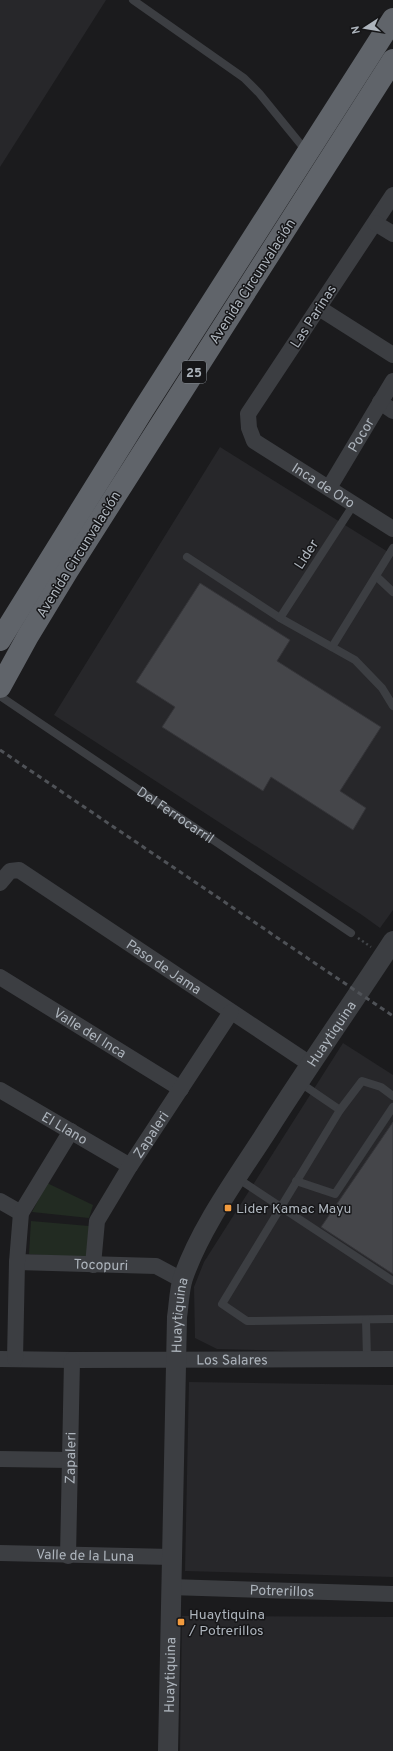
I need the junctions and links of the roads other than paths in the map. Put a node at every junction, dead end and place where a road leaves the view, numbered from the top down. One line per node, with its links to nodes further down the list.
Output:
1 (132, 0): 4 (lane)
2 (393, 19): 4 (highway, Avenida Circunvalación / 25)
3 (393, 60): 23 (highway, Avenida Circunvalación / 25)
4 (308, 152): 21 (highway, Avenida Circunvalación / 25)
5 (393, 195): 6 (street, Las Parinas)
6 (374, 223): 7 (street); 8 (street, Las Parinas)
7 (393, 234)
8 (319, 308): 9 (street); 12 (street, Las Parinas)
9 (393, 355)
10 (393, 381): 11 (street, Pocor)
11 (386, 406): 13 (street, Pocor)
12 (254, 441): 13 (street, Inca de Oro)
13 (329, 488): 14 (street, Inca de Oro)
14 (354, 504): 15 (street, Inca de Oro); 20 (lane, Lider)
15 (393, 529)
16 (393, 548): 18 (lane)
17 (187, 558): 20 (lane)
18 (376, 576): 19 (lane); 22 (lane)
19 (393, 592)
20 (280, 618): 22 (lane)
21 (0, 640)
22 (332, 647): 25 (lane)
23 (0, 687)
24 (0, 696): 27 (lane, Del Ferrocarril)
25 (393, 706)
26 (0, 883): 30 (street, Paso de Jama)
27 (351, 933)
28 (390, 953): 31 (street, Huaytiquina)
29 (0, 977): 33 (street, Valle del Inca)
30 (231, 1012): 31 (street, Paso de Jama); 33 (street, Zapaleri)
31 (310, 1064): 32 (street, Huaytiquina)
32 (299, 1082): 37 (lane); 40 (street, Huaytiquina)
33 (181, 1089): 39 (street, Zapaleri)
34 (0, 1090): 38 (street, El Llano)
35 (393, 1096): 37 (lane)
36 (393, 1108): 41 (lane)
37 (340, 1110): 41 (lane)
38 (71, 1131): 39 (street, El Llano); 44 (street)
39 (130, 1166): 46 (street, Zapaleri)
40 (236, 1178): 43 (lane); 47 (street, Huaytiquina)
41 (296, 1181): 43 (lane)
42 (0, 1200): 44 (street)
43 (281, 1207): 48 (lane); 50 (lane)
44 (21, 1213): 45 (street)
45 (17, 1262): 46 (street, Tocopuri); 52 (street)
46 (93, 1265): 47 (street, Tocopuri)
47 (182, 1280): 53 (street, Huaytiquina)
48 (393, 1281)
49 (393, 1319): 50 (lane)
50 (366, 1320): 51 (lane)
51 (367, 1358): 53 (street, Los Salares); 54 (street, Los Salares)
52 (8, 1359): 55 (street, Los Salares)
53 (176, 1359): 55 (street, Los Salares); 60 (street, Huaytiquina)
54 (393, 1359)
55 (72, 1360): 57 (street, Zapaleri)
56 (0, 1459): 57 (street)
57 (70, 1460): 59 (street, Zapaleri)
58 (0, 1553): 59 (street, Valle de la Luna)
59 (68, 1556): 60 (street, Valle de la Luna)
60 (170, 1557): 61 (street, Huaytiquina)
61 (170, 1587): 62 (street, Potrerillos); 63 (street, Huaytiquina)
62 (393, 1594)
63 (168, 1751)

